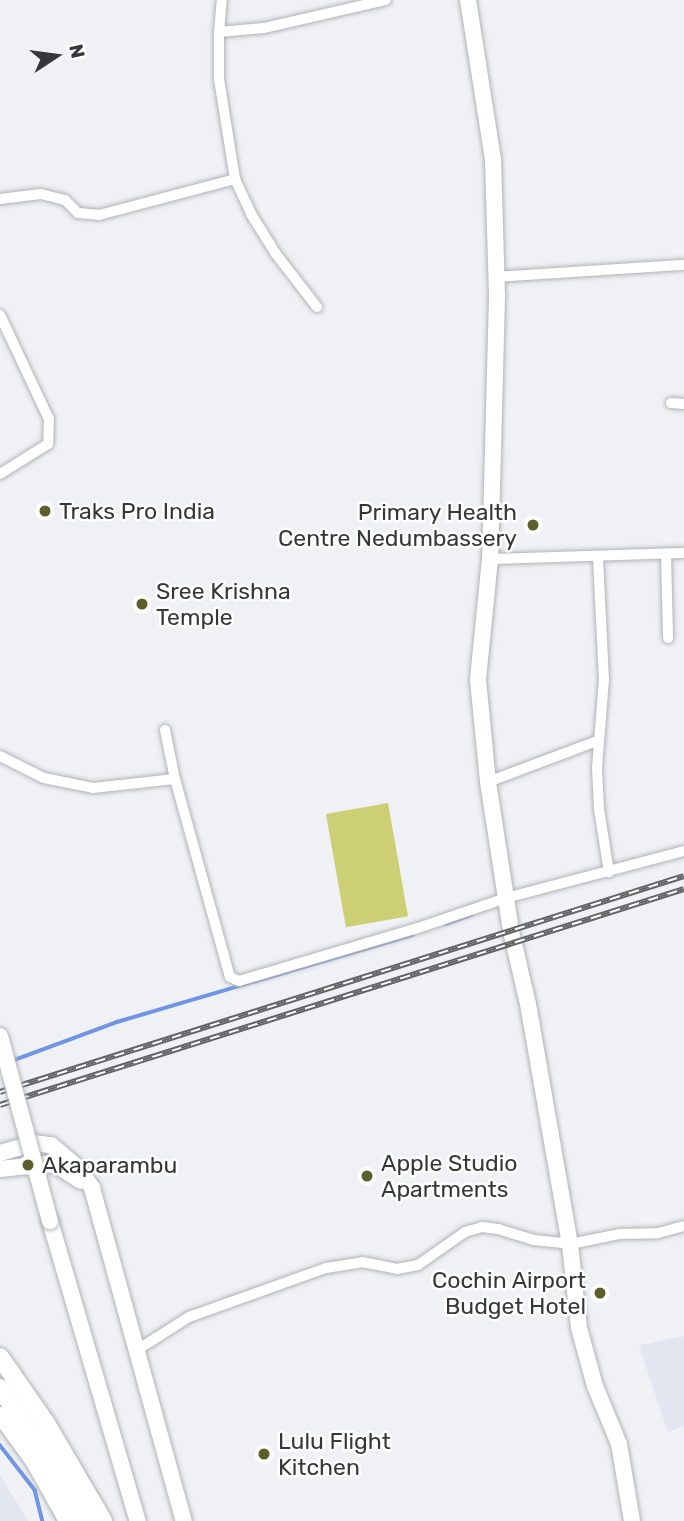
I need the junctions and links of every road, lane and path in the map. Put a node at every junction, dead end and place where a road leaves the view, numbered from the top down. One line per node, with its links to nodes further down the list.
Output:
1 (222, 0): 4 (street)
2 (386, 0): 4 (street)
3 (468, 0): 8 (main road)
4 (219, 32): 5 (street)
5 (235, 179): 6 (street); 9 (street)
6 (0, 199)
7 (684, 265): 8 (street)
8 (496, 277): 17 (main road)
9 (317, 307)
10 (0, 316): 13 (street)
11 (671, 404): 12 (street)
12 (684, 404)
13 (0, 474)
14 (684, 553): 15 (street)
15 (666, 554): 16 (street); 18 (street)
16 (598, 558): 17 (street); 20 (street)
17 (490, 559): 23 (main road)
18 (668, 638)
19 (165, 730): 22 (street)
20 (597, 741): 23 (street); 25 (street)
21 (0, 756): 22 (street)
22 (175, 779): 26 (street)
23 (488, 782): 26 (main road)
24 (684, 851): 25 (street)
25 (608, 872): 26 (street)
26 (506, 898): 32 (main road)
27 (0, 1036): 40 (main road, bridge)
28 (0, 1153): 30 (main road)
29 (0, 1169): 30 (main road)
30 (92, 1188): 33 (main road)
31 (684, 1226): 32 (street)
32 (570, 1244): 33 (street); 42 (main road)
33 (137, 1350): 41 (main road)
34 (0, 1357): 39 (main road)
35 (0, 1388): 38 (main road)
36 (0, 1415): 37 (main road)
37 (67, 1521)
38 (84, 1521)
39 (103, 1521)
40 (138, 1521)
41 (184, 1521)
42 (632, 1521)

